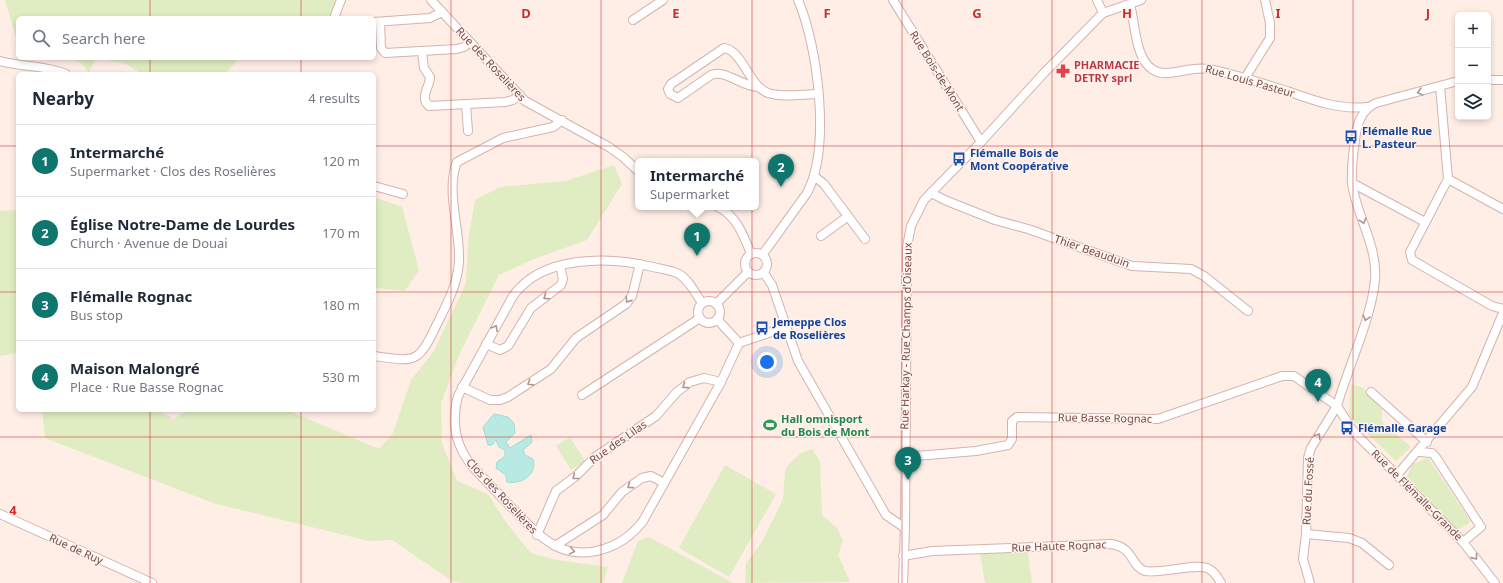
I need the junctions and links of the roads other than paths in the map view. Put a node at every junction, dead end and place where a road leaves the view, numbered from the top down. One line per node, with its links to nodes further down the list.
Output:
1 (341, 0): 12 (street)
2 (431, 0): 10 (street, Rue des Roselières)
3 (663, 0): 13 (street)
4 (798, 0): 25 (street)
5 (1097, 0): 11 (street)
6 (1141, 0): 9 (street, Rue Harkay - Rue Champs d'Oiseaux)
7 (1264, 0): 19 (street)
8 (897, 1): 31 (street, Rue Bois-de-Mont)
9 (1130, 4): 11 (street, Rue Harkay - Rue Champs d'Oiseaux); 19 (street, Rue Louis Pasteur)
10 (442, 12): 14 (street); 15 (street, Rue des Roselières)
11 (1103, 13): 31 (street, Rue Harkay - Rue Champs d'Oiseaux)
12 (335, 16)
13 (633, 20)
14 (377, 22): 16 (street)
15 (470, 42): 16 (street); 26 (street, Rue des Roselières)
16 (422, 52): 27 (street)
17 (0, 61): 18 (street)
18 (62, 72)
19 (1245, 78): 28 (street, Rue Louis Pasteur)
20 (1491, 80): 21 (street)
21 (1503, 80)
22 (1455, 82): 23 (street)
23 (1440, 86): 28 (street, one-way to 28); 34 (street)
24 (758, 88): 24 (street); 25 (street)
25 (818, 94): 33 (street)
26 (520, 95): 27 (street); 29 (street, Rue des Roselières)
27 (466, 104): 30 (street)
28 (1367, 107): 35 (street)
29 (562, 120): 32 (street, Rue des Roselières); 61 (street)
30 (468, 131)
31 (981, 142): 37 (street, Rue Harkay - Rue Champs d'Oiseaux)
32 (635, 168)
33 (814, 176): 41 (street); 46 (street)
34 (1448, 179): 39 (street); 42 (street)
35 (1352, 183): 42 (street); 66 (street, one-way to 66)
36 (376, 187): 38 (street)
37 (931, 193): 54 (street, Thier Beauduin); 69 (street, Rue Harkay - Rue Champs d'Oiseaux)
38 (403, 194)
39 (1503, 209)
40 (724, 210): 45 (street)
41 (847, 216): 43 (street); 44 (street)
42 (1425, 222): 53 (street)
43 (821, 236)
44 (865, 239)
45 (751, 254): 46 (street); 49 (street)
46 (763, 254): 50 (street)
47 (640, 264): 48 (street, Clos des Roselières); 51 (street, Clos des Roselières); 63 (street, one-way to 63)
48 (560, 266): 60 (street, Clos des Roselières, one-way to 48); 60 (street, one-way to 60)
49 (748, 272): 50 (street); 52 (street)
50 (764, 273): 58 (street)
51 (702, 303): 52 (street); 56 (street)
52 (716, 304): 57 (street)
53 (1503, 309)
54 (1248, 311)
55 (1503, 313): 67 (street)
56 (700, 318): 57 (street); 65 (street)
57 (717, 319): 59 (street)
58 (786, 327): 59 (street); 73 (street)
59 (739, 343): 62 (street, Clos des Roselières)
60 (486, 344): 63 (street, Clos des Roselières)
61 (376, 356)
62 (721, 382): 71 (street, Clos des Roselières); 75 (street, Rue des Lilas, one-way to 75)
63 (462, 387): 75 (street, Clos des Roselières)
64 (1371, 392): 67 (street)
65 (582, 395)
66 (1337, 406): 69 (street, Rue Basse Rognac); 70 (street, Rue de Flémalle-Grande); 74 (street, Rue du Fossé, one-way to 66)
67 (1427, 442): 68 (street)
68 (1419, 452): 70 (street); 76 (street)
69 (904, 457): 73 (street, Rue Harkay - Rue Champs d'Oiseaux)
70 (1397, 475): 76 (street, Rue de Flémalle-Grande)
71 (664, 483): 77 (street, one-way to 77); 77 (street, Clos des Roselières, one-way to 71)
72 (0, 514): 80 (street, Rue de Ruy)
73 (905, 528): 78 (street, Rue Harkay - Rue Champs d'Oiseaux)
74 (1306, 534): 79 (street); 83 (street, Rue du Fossé)
75 (537, 535): 77 (street, Clos des Roselières)
76 (1463, 542): 84 (street, Rue de Flémalle-Grande, one-way to 84)
77 (556, 546)
78 (903, 556): 81 (street, Rue Harkay - Rue Champs d'Oiseaux); 82 (street, Rue Haute Rognac)
79 (1388, 565)
80 (152, 583)
81 (902, 583)
82 (1221, 583)
83 (1310, 583)
84 (1495, 583)

